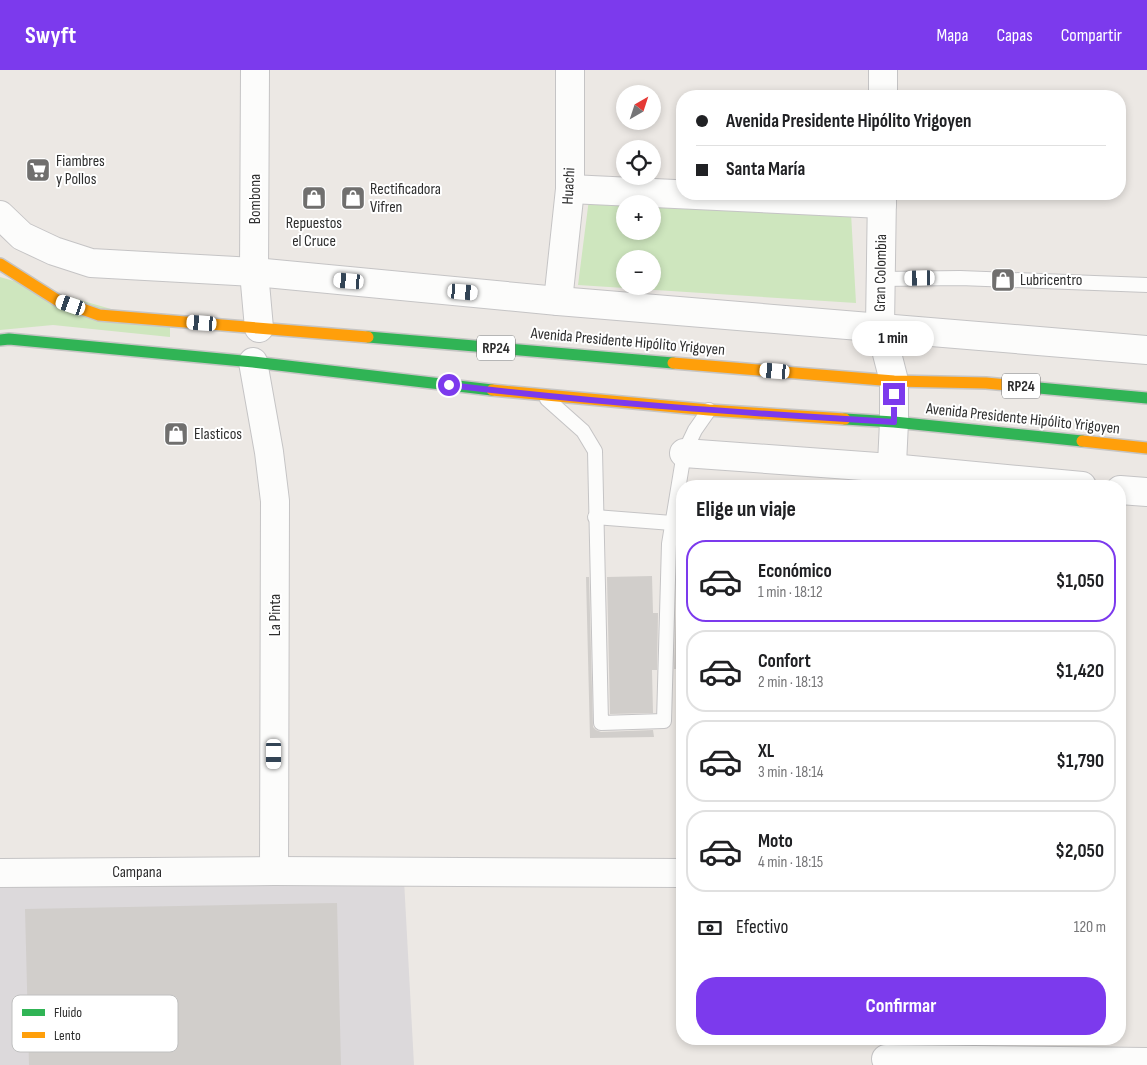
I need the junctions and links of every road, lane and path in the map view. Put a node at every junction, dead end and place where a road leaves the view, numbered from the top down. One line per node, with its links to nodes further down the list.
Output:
1 (255, 70): 10 (street, Bombona)
2 (570, 70): 5 (street, Huachi)
3 (883, 70): 4 (street)
4 (883, 90)
5 (570, 188): 6 (street); 13 (street, Huachi)
6 (676, 192)
7 (882, 200): 11 (street, Gran Colombia)
8 (0, 215): 10 (street)
9 (0, 264): 15 (main road, Avenida Presidente Hipólito Yrigoyen / RP24)
10 (254, 272): 13 (street); 15 (street, Bombona)
11 (881, 279): 12 (lane); 14 (street, Gran Colombia)
12 (1147, 285)
13 (558, 301): 14 (street)
14 (880, 326): 17 (street); 19 (street, Gran Colombia)
15 (259, 328): 19 (main road, Avenida Presidente Hipólito Yrigoyen / RP24)
16 (0, 340): 18 (main road, Avenida Presidente Hipólito Yrigoyen)
17 (1147, 350)
18 (253, 362): 20 (main road, Avenida Presidente Hipólito Yrigoyen); 34 (street, La Pinta)
19 (894, 381): 21 (main road, Avenida Presidente Hipólito Yrigoyen / RP24); 23 (street, Gran Colombia)
20 (545, 396): 22 (main road, Avenida Presidente Hipólito Yrigoyen); 32 (lane)
21 (1147, 398)
22 (709, 410): 23 (main road, Avenida Presidente Hipólito Yrigoyen); 25 (lane)
23 (894, 422): 24 (main road, Avenida Presidente Hipólito Yrigoyen); 26 (street, Gran Colombia)
24 (1147, 448)
25 (684, 453): 26 (street); 27 (lane)
26 (891, 477): 28 (street)
27 (679, 480)
28 (955, 480)
29 (1126, 490): 30 (street)
30 (1147, 492)
31 (676, 500): 33 (lane)
32 (595, 517): 33 (lane); 33 (lane)
33 (672, 523)
34 (274, 871): 35 (street, Campana); 36 (street, Campana)
35 (0, 873)
36 (676, 873)
37 (886, 1054): 38 (street)
38 (1147, 1062)

